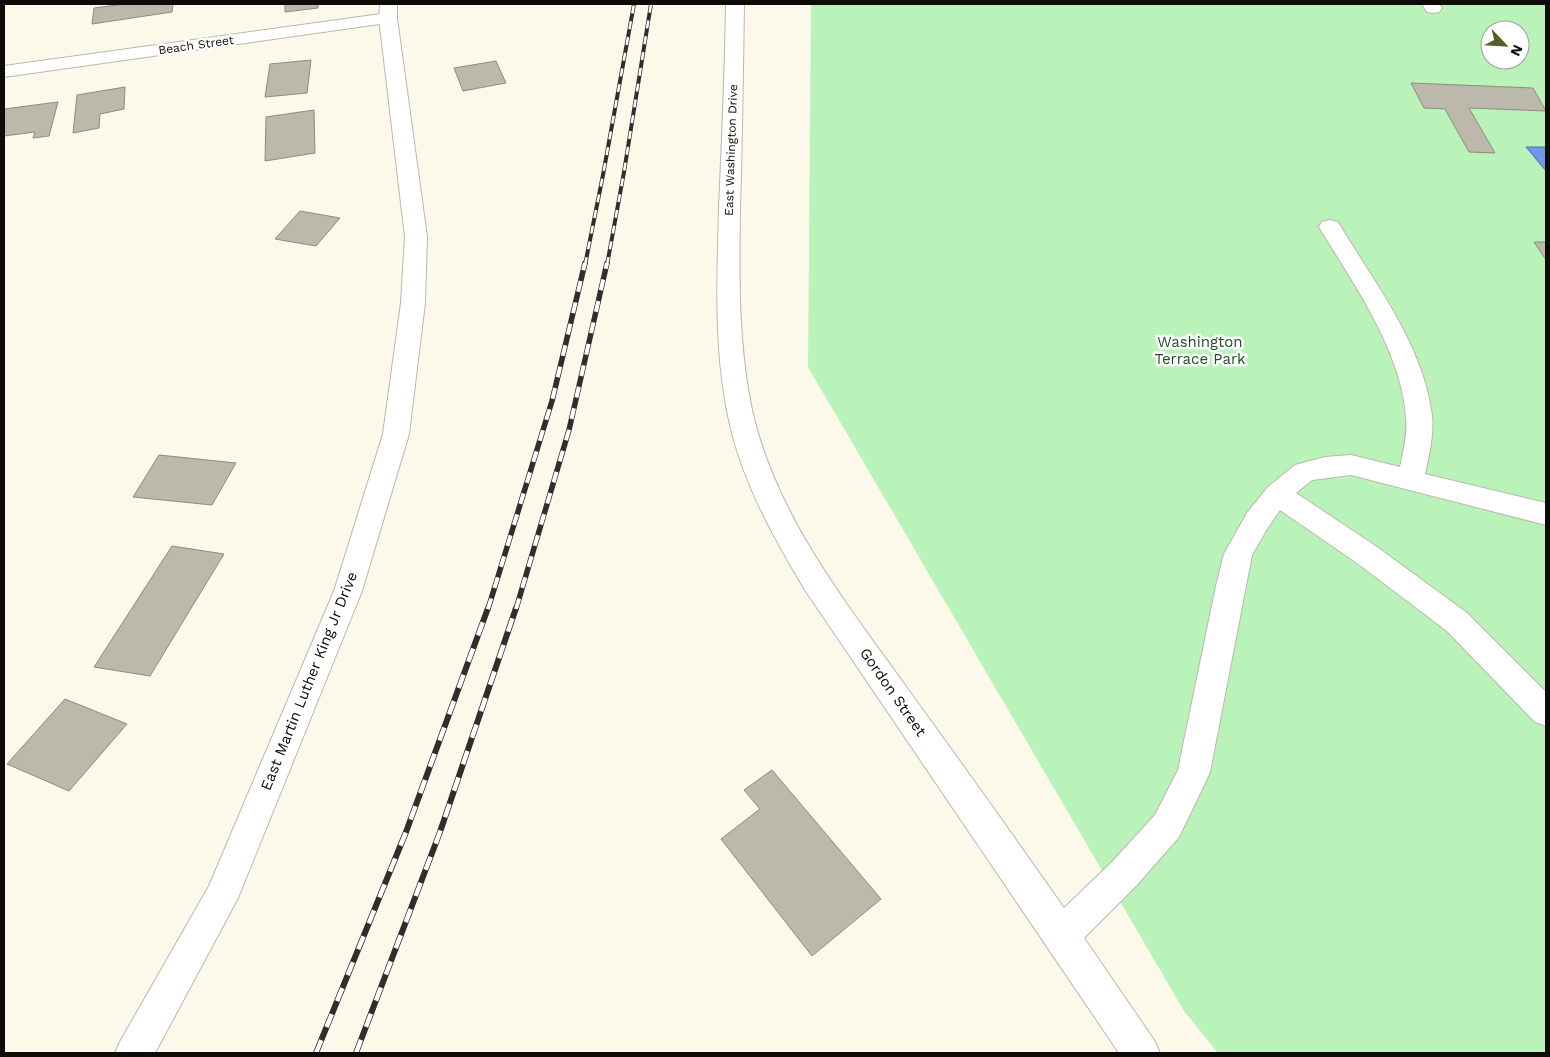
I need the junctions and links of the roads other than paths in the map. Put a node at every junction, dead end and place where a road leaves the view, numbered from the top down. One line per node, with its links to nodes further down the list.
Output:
1 (735, 4): 5 (street, East Washington Drive)
2 (386, 8): 3 (street, Beach Street); 11 (street, East Martin Luther King Jr Drive)
3 (4, 72)
4 (1330, 227): 6 (street)
5 (728, 296): 10 (street, Gordon Street)
6 (1412, 480): 7 (street); 8 (street)
7 (1277, 494): 9 (street); 10 (street)
8 (1546, 514)
9 (1546, 712)
10 (1062, 935): 12 (street, Gordon Street)
11 (134, 1053)
12 (1141, 1053)

